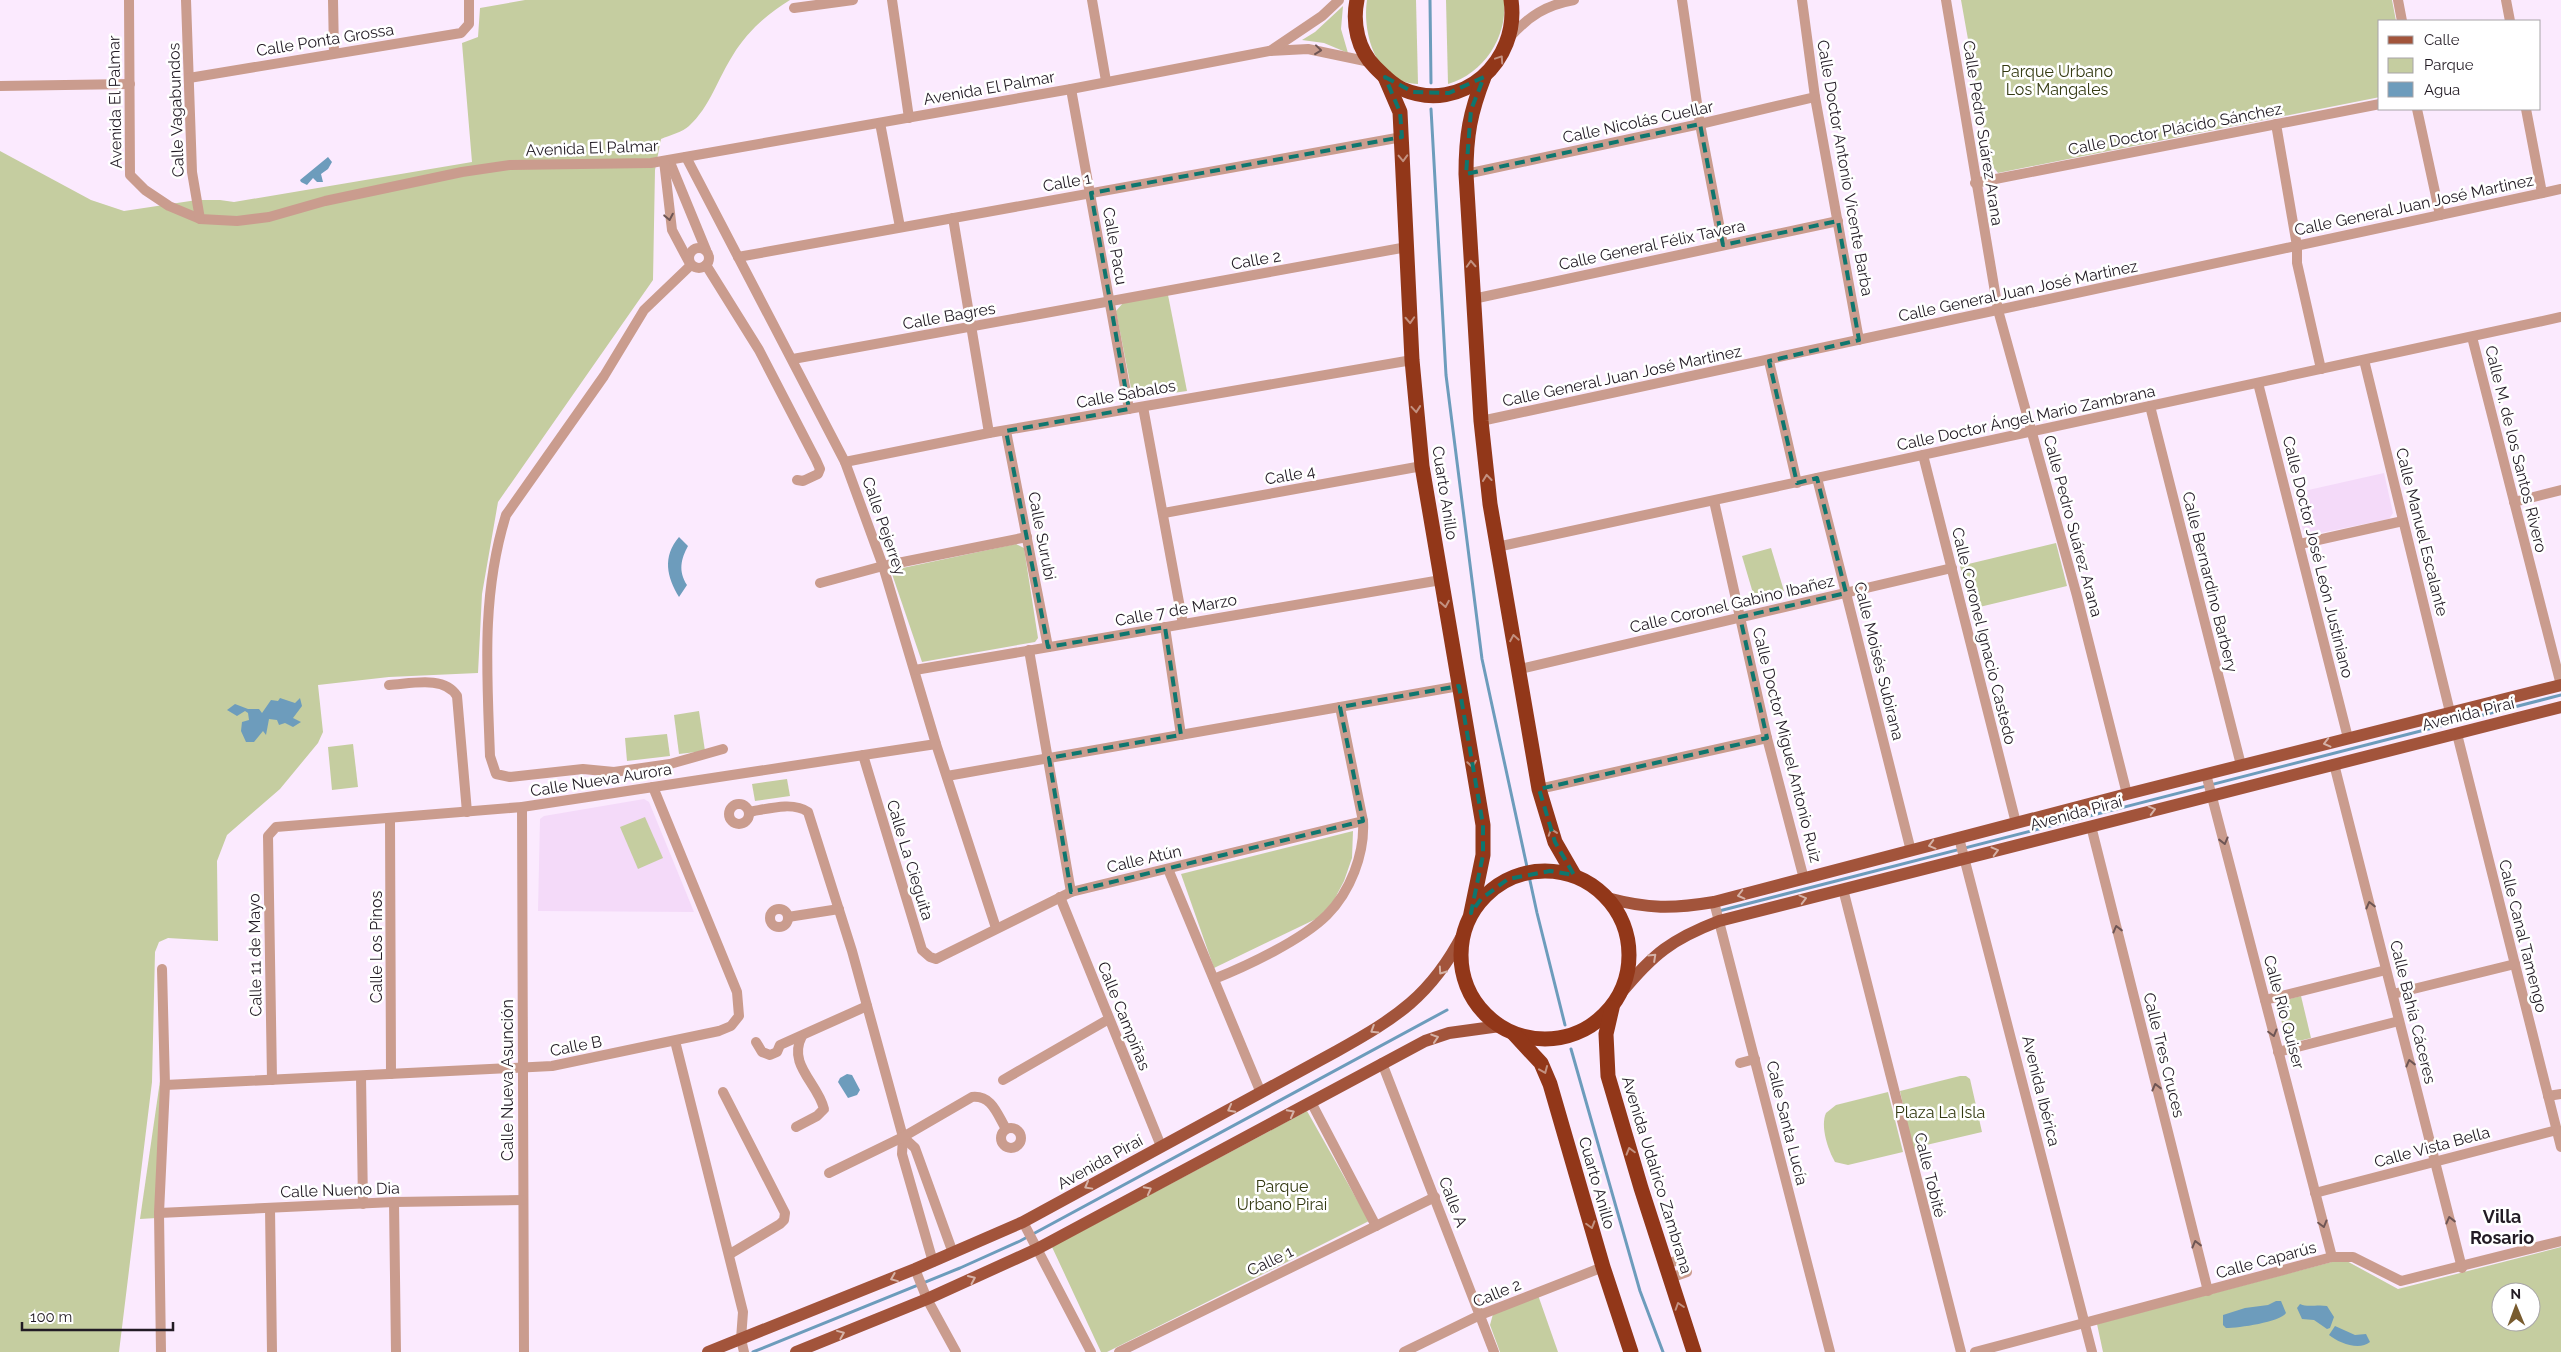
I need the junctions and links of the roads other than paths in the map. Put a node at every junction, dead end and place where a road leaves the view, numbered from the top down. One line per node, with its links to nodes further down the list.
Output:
1 (129, 0): 28 (street, Avenida El Palmar)
2 (186, 0): 26 (street, Calle Vagabundos)
3 (332, 0): 22 (street)
4 (470, 0): 22 (street, Calle Ponta Grossa)
5 (849, 0): 17 (street)
6 (892, 0): 35 (street)
7 (1092, 0): 27 (street)
8 (1339, 0): 21 (street, Avenida El Palmar)
9 (1357, 0): 23 (highway)
10 (1511, 0): 20 (highway)
11 (1574, 0): 20 (street)
12 (1682, 0): 37 (street)
13 (1802, 0): 31 (street, Calle Doctor Antonio Vicente Barba)
14 (1946, 0): 43 (street, Calle Pedro Suárez Arana)
15 (2398, 0): 18 (street)
16 (2506, 0): 19 (street)
17 (794, 8)
18 (2402, 20)
19 (2510, 20)
20 (1510, 37): 25 (highway, one-way to 20)
21 (1269, 51): 23 (street, Avenida El Palmar, one-way to 23); 27 (street, Avenida El Palmar)
22 (334, 53): 26 (street, Calle Ponta Grossa)
23 (1370, 62): 24 (highway)
24 (1385, 77): 25 (highway); 39 (highway, Cuarto Anillo)
25 (1484, 77): 42 (highway)
26 (189, 78): 49 (street, Calle Vagabundos)
27 (1106, 81): 30 (street, Avenida El Palmar)
28 (130, 84): 29 (street); 49 (street, Avenida El Palmar)
29 (0, 86)
30 (1071, 89): 35 (street, Avenida El Palmar); 45 (street, Calle Pacu)
31 (1815, 97): 37 (street, Calle Nicolás Cuellar); 50 (street, Calle Doctor Antonio Vicente Barba)
32 (2378, 104): 38 (street, Calle Doctor Plácido Sánchez)
33 (2418, 110): 47 (street)
34 (2526, 110): 46 (street)
35 (909, 118): 36 (street, Avenida El Palmar)
36 (880, 123): 40 (street, Avenida El Palmar); 51 (street)
37 (1700, 124): 42 (street, Calle Nicolás Cuellar); 52 (street)
38 (2276, 124): 43 (street, Calle Doctor Plácido Sánchez); 53 (street)
39 (1402, 137): 45 (street, Calle 1); 54 (highway, Cuarto Anillo, one-way to 54)
40 (686, 157): 41 (street, Avenida El Palmar); 56 (street, Calle Pejerrey)
41 (666, 161): 49 (street, Avenida El Palmar); 55 (street); 57 (street, one-way to 57)
42 (1466, 174): 59 (highway, one-way to 42)
43 (1975, 183): 61 (street, Calle Pedro Suárez Arana)
44 (2561, 189): 46 (street, Calle General Juan José Martinez)
45 (1091, 193): 48 (street, Calle 1); 60 (street, Calle Pacu)
46 (2542, 193): 47 (street, Calle General Juan José Martinez)
47 (2440, 215): 53 (street, Calle General Juan José Martinez)
48 (954, 218): 51 (street, Calle 1); 63 (street)
49 (200, 219)
50 (1838, 221): 52 (street, Calle General Félix Tavera); 65 (street, Calle Doctor Antonio Vicente Barba)
51 (900, 228): 56 (street, Calle 1)
52 (1723, 245): 59 (street, Calle General Félix Tavera)
53 (2296, 246): 61 (street, Calle General Juan José Martinez); 70 (street)
54 (1407, 247): 60 (street, Calle 2); 67 (highway, Cuarto Anillo, one-way to 67)
55 (706, 250): 57 (street); 58 (street)
56 (738, 257): 66 (street, Calle Pejerrey)
57 (690, 263): 58 (street); 118 (street)
58 (706, 265): 83 (street)
59 (1472, 299): 75 (highway)
60 (1110, 302): 63 (street, Calle Bagres); 74 (street, Calle Pacu)
61 (1998, 310): 65 (street, Calle General Juan José Martinez); 77 (street, Calle Pedro Suárez Arana)
62 (2561, 317): 64 (street, Calle Doctor Ángel Mario Zambrana)
63 (972, 327): 66 (street, Calle Bagres); 78 (street)
64 (2472, 337): 68 (street, Calle Doctor Ángel Mario Zambrana); 87 (street, Calle M. de los Santos Rivero)
65 (1859, 340): 69 (street, Calle General Juan José Martinez)
66 (793, 359): 80 (street, Calle Pejerrey)
67 (1412, 360): 73 (street, Calle Sabalos); 81 (highway, Cuarto Anillo, one-way to 81)
68 (2364, 360): 70 (street, Calle Doctor Ángel Mario Zambrana); 89 (street, Calle Manuel Escalante)
69 (1770, 361): 75 (street, Calle General Juan José Martinez); 84 (street)
70 (2321, 369): 71 (street, Calle Doctor Ángel Mario Zambrana)
71 (2258, 383): 72 (street, Calle Doctor Ángel Mario Zambrana); 91 (street, Calle Doctor José León Justiniano)
72 (2150, 406): 77 (street, Calle Doctor Ángel Mario Zambrana); 122 (street, Calle Bernardino Barbery)
73 (1143, 407): 74 (street, Calle Sabalos); 88 (street)
74 (1129, 409): 76 (street, Calle Sabalos)
75 (1481, 421): 92 (highway, one-way to 75)
76 (1006, 430): 78 (street, Calle Sabalos); 90 (street, Calle Surubi)
77 (2032, 432): 79 (street, Calle Doctor Ángel Mario Zambrana); 128 (street, Calle Pedro Suárez Arana)
78 (989, 433): 80 (street, Calle Sabalos)
79 (1923, 455): 82 (street, Calle Doctor Ángel Mario Zambrana); 94 (street, Calle Coronel Ignacio Castedo)
80 (845, 462): 93 (street, Calle Pejerrey)
81 (1422, 466): 88 (street, Calle 4); 95 (highway, Cuarto Anillo)
82 (1817, 478): 84 (street, Calle Doctor Ángel Mario Zambrana); 97 (street, Calle Moisés Subirana)
83 (797, 480)
84 (1797, 482): 86 (street, Calle Doctor Ángel Mario Zambrana)
85 (2561, 490): 87 (street)
86 (1714, 501): 92 (street, Calle Doctor Ángel Mario Zambrana); 98 (street, Calle Doctor Miguel Antonio Ruiz)
87 (2514, 502): 106 (street, Calle M. de los Santos Rivero)
88 (1164, 513): 99 (street)
89 (2403, 521): 91 (street); 110 (street, Calle Manuel Escalante)
90 (1027, 537): 93 (street); 101 (street, Calle Surubi)
91 (2300, 544): 115 (street, Calle Doctor José León Justiniano)
92 (1497, 547): 103 (highway, one-way to 92)
93 (883, 566): 96 (street); 104 (street, Calle Pejerrey)
94 (1952, 568): 97 (street, Calle Coronel Gabino Ibañez); 134 (street, Calle Coronel Ignacio Castedo)
95 (1441, 580): 99 (street, Calle 7 de Marzo); 107 (highway, Cuarto Anillo, one-way to 107)
96 (820, 583)
97 (1846, 592): 98 (street, Calle Coronel Gabino Ibañez); 138 (street, Calle Moisés Subirana)
98 (1740, 617): 103 (street, Calle Coronel Gabino Ibañez); 114 (street, Calle Doctor Miguel Antonio Ruiz)
99 (1183, 624): 100 (street, Calle 7 de Marzo)
100 (1165, 627): 101 (street, Calle 7 de Marzo); 113 (street)
101 (1048, 647): 102 (street, Calle 7 de Marzo)
102 (1029, 650): 104 (street, Calle 7 de Marzo); 120 (street)
103 (1520, 669): 126 (highway)
104 (915, 670): 116 (street, Calle Pejerrey)
105 (390, 685): 130 (street)
106 (2561, 685): 110 (main road, Avenida Piraí)
107 (1459, 686): 108 (street); 149 (highway, Cuarto Anillo, one-way to 149)
108 (1340, 707): 113 (street); 133 (street)
109 (2561, 707): 112 (main road, Avenida Piraí)
110 (2450, 712): 111 (main road, Avenida Piraí)
111 (2391, 728): 115 (main road, Avenida Piraí); 117 (main road)
112 (2457, 734): 117 (main road, Avenida Piraí); 155 (street, Calle Canal Tamengo)
113 (1180, 735): 120 (street)
114 (1767, 738): 126 (street); 142 (street, Calle Doctor Miguel Antonio Ruiz)
115 (2348, 738): 122 (main road, Avenida Piraí, one-way to 122)
116 (936, 744): 119 (street, Calle Nueva Aurora); 124 (street, Calle Pejerrey)
117 (2397, 747): 121 (main road, Avenida Piraí)
118 (724, 749)
119 (863, 755): 125 (street, Calle Nueva Aurora); 154 (street, Calle La Cieguita)
120 (1049, 758): 124 (street); 144 (street)
121 (2334, 764): 127 (main road, Avenida Piraí); 157 (street, Calle Bahía Cáceres, one-way to 121)
122 (2241, 765): 123 (main road, Avenida Piraí)
123 (2207, 775): 127 (street, Calle Río Quiser); 128 (main road, Avenida Piraí)
124 (947, 776): 152 (street, Calle Pejerrey)
125 (653, 787): 129 (street, Calle Nueva Aurora); 168 (street, Calle B)
126 (1539, 789): 141 (highway, one-way to 126)
127 (2211, 793): 135 (main road, Avenida Piraí, one-way to 127); 161 (street, Calle Río Quiser, one-way to 161)
128 (2126, 794): 134 (main road, Avenida Piraí)
129 (522, 807): 130 (street, Calle Nueva Aurora); 174 (street, Calle Nueva Asunción)
130 (467, 812): 132 (street, Calle Nueva Aurora)
131 (749, 812): 148 (street)
132 (390, 819): 136 (street, Calle Nueva Aurora); 175 (street, Calle Los Pinos)
133 (1363, 821): 140 (street, Calle Atún); 158 (street)
134 (2016, 823): 137 (main road, Avenida Piraí)
135 (2091, 826): 139 (main road, Avenida Piraí, one-way to 135); 214 (street, Calle Tres Cruces, one-way to 135)
136 (271, 831): 177 (street, Calle 11 de Mayo)
137 (1960, 839): 138 (main road, Avenida Piraí, one-way to 138); 139 (street, Avenida Ibérica)
138 (1911, 851): 142 (main road, Avenida Piraí)
139 (1965, 857): 143 (main road, Avenida Piraí); 217 (street, Avenida Ibérica)
140 (1168, 869): 144 (street, Calle Atún); 158 (street)
141 (1574, 875): 146 (highway); 149 (highway)
142 (1804, 880): 147 (main road, Avenida Piraí, one-way to 147)
143 (1843, 889): 151 (main road, Avenida Piraí, one-way to 143); 234 (street, Calle Tobité)
144 (1071, 892): 145 (street, Calle Atún)
145 (1060, 897): 152 (street, Calle Atún); 164 (street, Calle Campiñas)
146 (1607, 898): 147 (main road, Avenida Piraí); 159 (highway)
147 (1714, 904): 151 (street, Calle Santa Lucía)
148 (839, 909): 150 (street); 162 (street)
149 (1471, 913): 153 (highway)
150 (788, 917)
151 (1719, 920): 159 (main road, Avenida Piraí, one-way to 151); 171 (street, Calle Santa Lucía)
152 (996, 928): 154 (street, Calle Atún)
153 (1463, 934): 166 (highway); 181 (main road, Avenida Piraí, one-way to 181)
154 (944, 957)
155 (2515, 964): 160 (street); 183 (street, Calle Canal Tamengo)
156 (162, 969): 179 (street)
157 (2386, 970): 160 (street, Calle Bahía Cáceres); 161 (street)
158 (1214, 979): 181 (street)
159 (1621, 993): 163 (highway)
160 (2393, 994): 165 (street, Calle Bahía Cáceres)
161 (2265, 1000): 170 (street, Calle Río Quiser, one-way to 170)
162 (867, 1006): 167 (street); 188 (street)
163 (1612, 1006): 166 (highway); 211 (highway, Avenida Udalrico Zambrana, one-way to 163)
164 (1109, 1019): 178 (street); 189 (street, Calle Campiñas)
165 (2399, 1021): 170 (street); 191 (street, Calle Bahía Cáceres, one-way to 165)
166 (1506, 1029): 172 (main road, one-way to 166); 209 (highway, Cuarto Anillo, one-way to 209)
167 (802, 1036): 169 (street); 185 (street)
168 (675, 1042): 174 (street, Calle B); 205 (street)
169 (756, 1042)
170 (2278, 1052): 193 (street, Calle Río Quiser)
171 (1755, 1059): 173 (street); 233 (street, Calle Santa Lucía)
172 (1382, 1062): 184 (main road); 194 (street, Calle A)
173 (1740, 1063)
174 (523, 1069): 175 (street, Calle B); 195 (street, Calle Nueva Asunción)
175 (391, 1074): 176 (street, Calle B)
176 (360, 1076): 177 (street, Calle B); 197 (street)
177 (272, 1080): 179 (street, Calle B)
178 (1003, 1080)
179 (165, 1085): 199 (street)
180 (722, 1092): 205 (street)
181 (1261, 1093): 189 (main road, Avenida Piraí, one-way to 189)
182 (2561, 1094): 183 (street)
183 (2548, 1096): 187 (street, Calle Canal Tamengo)
184 (1311, 1102): 201 (street); 203 (main road, one-way to 184)
185 (796, 1127)
186 (1006, 1129): 188 (street)
187 (2557, 1130): 190 (street, Calle Canal Tamengo); 191 (street, Calle Vista Bella)
188 (903, 1137): 192 (street); 204 (street); 208 (street)
189 (1162, 1146): 200 (main road, Avenida Piraí, one-way to 200)
190 (2561, 1147)
191 (2436, 1162): 193 (street, Calle Vista Bella); 210 (street, Calle Bahía Cáceres, one-way to 191)
192 (829, 1173)
193 (2315, 1193): 206 (street, Calle Río Quiser, one-way to 206)
194 (1435, 1197): 201 (street, Calle 1); 216 (street, Calle A)
195 (522, 1200): 196 (street, Calle Nueno Dia); 223 (street, Calle Nueva Asunción)
196 (394, 1202): 197 (street, Calle Nueno Dia); 222 (street)
197 (363, 1204): 198 (street, Calle Nueno Dia)
198 (270, 1208): 199 (street, Calle Nueno Dia); 221 (street)
199 (159, 1213): 220 (street)
200 (1024, 1225): 203 (street); 204 (main road, Avenida Piraí)
201 (1376, 1226): 228 (street, Calle 1)
202 (2561, 1241): 210 (street, Calle Caparús)
203 (1035, 1246): 215 (main road, one-way to 203); 227 (street)
204 (953, 1253): 208 (main road, Avenida Piraí)
205 (730, 1254): 218 (street)
206 (2332, 1257): 210 (street, Calle Caparús); 214 (street, Calle Caparús)
207 (1683, 1259): 211 (street)
208 (933, 1262): 212 (main road, Avenida Piraí)
209 (1603, 1267): 216 (street, Calle 2); 231 (highway, Cuarto Anillo)
210 (2462, 1268)
211 (1668, 1271): 213 (street); 232 (highway, Avenida Udalrico Zambrana, one-way to 211)
212 (916, 1272): 215 (street); 218 (main road, Avenida Piraí, one-way to 218)
213 (1687, 1272)
214 (2208, 1291): 217 (street, Calle Caparús)
215 (926, 1295): 219 (main road, one-way to 215); 226 (street)
216 (1480, 1316): 229 (street, Calle 2); 230 (street, Calle A)
217 (2085, 1322): 235 (street, Calle Caparús); 236 (street, Avenida Ibérica)
218 (742, 1346): 224 (main road, Avenida Piraí)
219 (822, 1347): 225 (main road)
220 (161, 1352)
221 (272, 1352)
222 (396, 1352)
223 (524, 1352)
224 (708, 1352)
225 (796, 1352)
226 (956, 1352)
227 (1091, 1352)
228 (1119, 1352)
229 (1404, 1352)
230 (1494, 1352)
231 (1631, 1352)
232 (1694, 1352)
233 (1830, 1352)
234 (1961, 1352)
235 (1975, 1352)
236 (2092, 1352)

